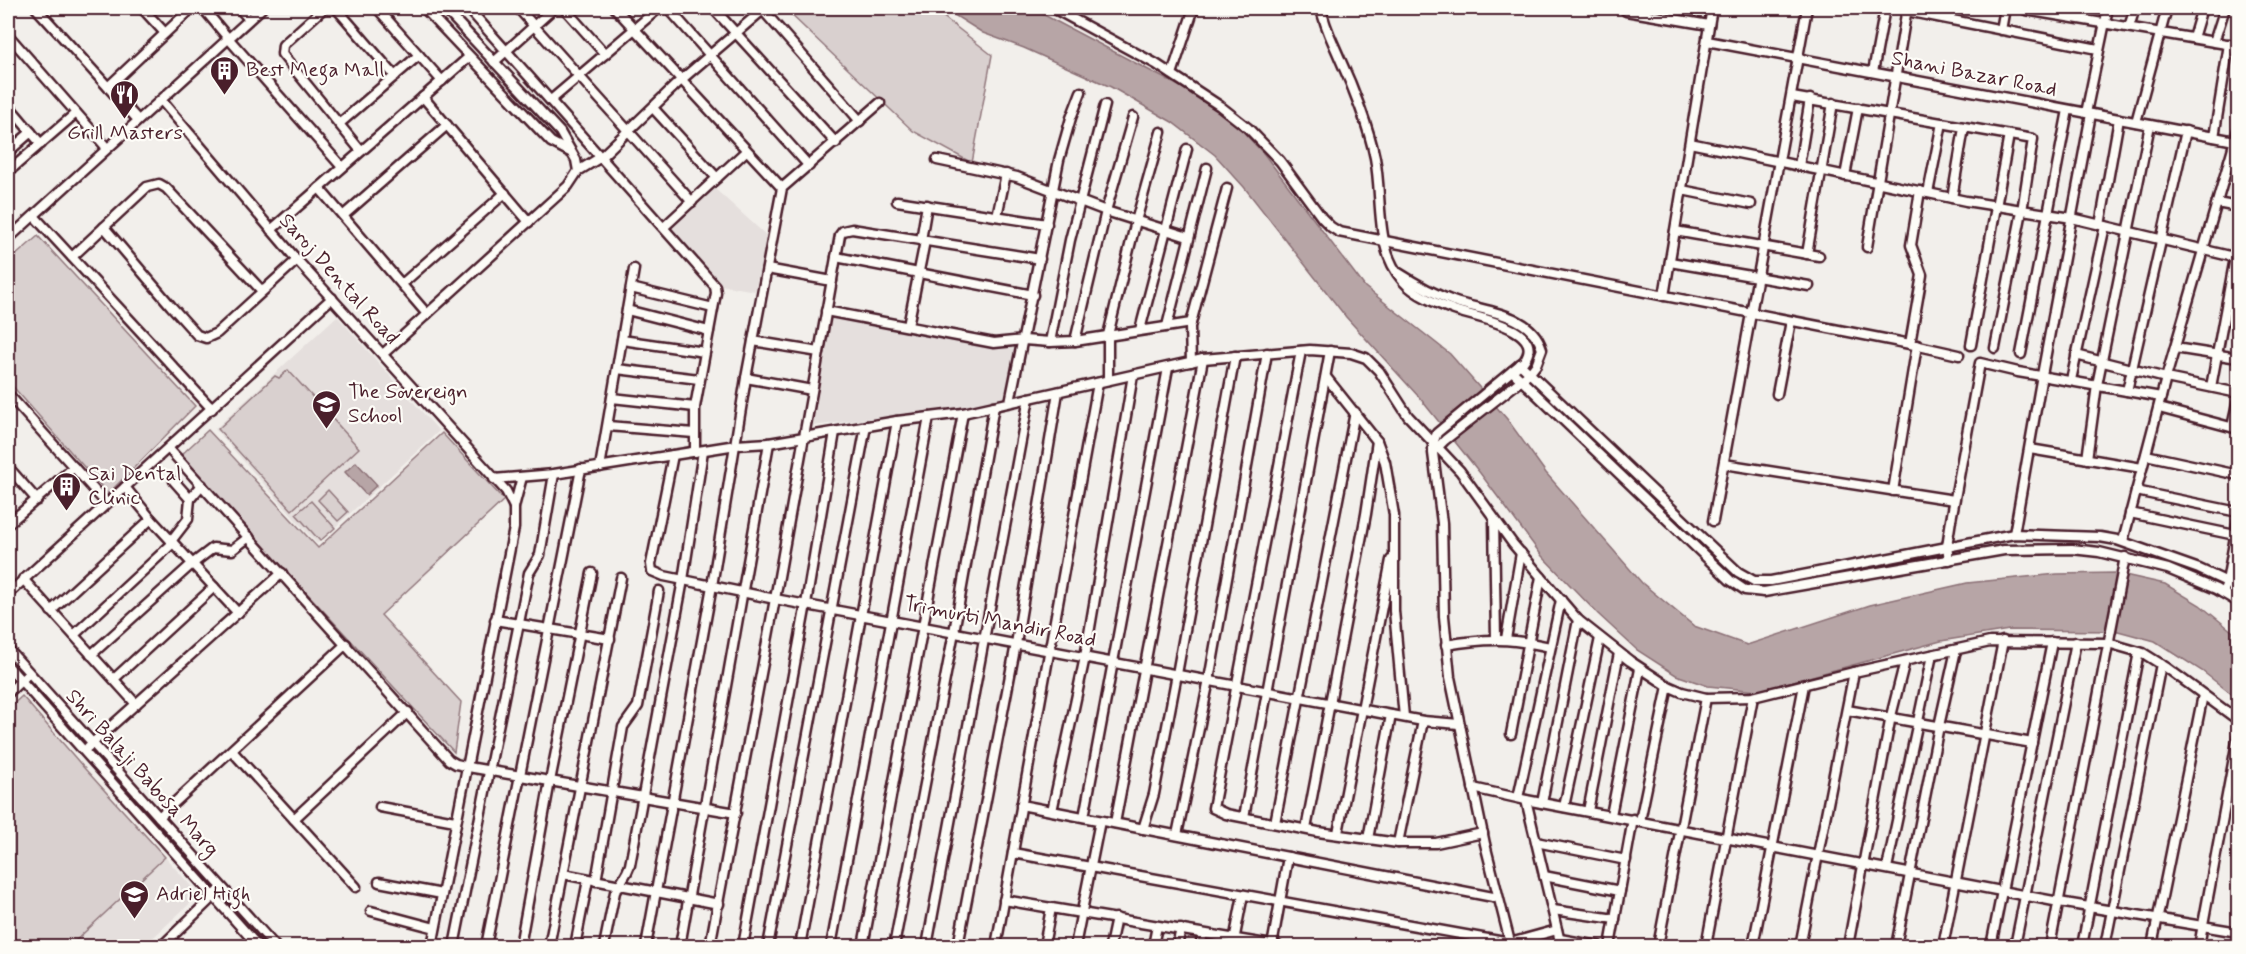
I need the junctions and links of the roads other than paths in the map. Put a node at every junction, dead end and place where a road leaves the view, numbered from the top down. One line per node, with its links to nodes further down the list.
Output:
1 (142, 8): 46 (street)
2 (192, 8): 46 (street)
3 (203, 8): 49 (street)
4 (239, 8): 38 (street)
5 (262, 8): 38 (street)
6 (307, 8): 37 (street)
7 (324, 8): 37 (street)
8 (336, 8): 64 (street)
9 (377, 8): 57 (street)
10 (424, 8): 59 (street)
11 (444, 8): 61 (street)
12 (468, 8): 55 (street)
13 (518, 8): 40 (street)
14 (554, 8): 40 (street)
15 (564, 8): 56 (street)
16 (615, 8): 43 (street)
17 (659, 8): 43 (street)
18 (668, 8): 58 (street)
19 (713, 8): 45 (street)
20 (763, 8): 45 (street); 89 (street)
21 (1053, 8): 63 (street)
22 (1194, 8): 63 (street)
23 (1322, 8): 166 (street)
24 (1712, 8): 41 (street)
25 (1807, 8): 60 (street)
26 (1885, 8): 62 (street)
27 (2005, 8): 44 (street)
28 (2108, 8): 39 (street)
29 (2135, 8): 42 (street)
30 (2167, 8): 47 (street)
31 (2202, 8): 50 (street)
32 (2225, 8): 52 (street)
33 (40, 9): 69 (street)
34 (1907, 9): 44 (street); 66 (street)
35 (2026, 10): 39 (street)
36 (1626, 11): 41 (street)
37 (314, 16): 92 (street)
38 (249, 19): 49 (street)
39 (2103, 23): 42 (street); 54 (street)
40 (534, 25): 55 (street); 65 (street)
41 (1709, 25): 51 (street)
42 (2128, 27): 47 (street)
43 (634, 29): 56 (street); 67 (street)
44 (2001, 30): 54 (street)
45 (736, 32): 58 (street); 104 (street)
46 (165, 33): 69 (street)
47 (2159, 33): 50 (street); 90 (street)
48 (8, 35): 83 (street)
49 (228, 38): 74 (street); 120 (street)
50 (2193, 38): 52 (street)
51 (1707, 41): 60 (street, Shani Bazar Road); 105 (street)
52 (2214, 42): 53 (street)
53 (2236, 45): 102 (street)
54 (2098, 49): 85 (street)
55 (508, 50): 61 (street); 75 (street)
56 (605, 54): 65 (street)
57 (419, 55): 64 (street); 68 (street)
58 (711, 55): 67 (street); 118 (street)
59 (469, 57): 68 (street); 111 (street)
60 (1798, 59): 62 (street, Shani Bazar Road); 72 (street)
61 (494, 62): 111 (street)
62 (1873, 72): 66 (street, Shani Bazar Road)
63 (1172, 74): 166 (street)
64 (395, 76): 92 (street)
65 (579, 76): 75 (street); 99 (street)
66 (1895, 76): 82 (street, Shani Bazar Road); 84 (street)
67 (681, 80): 80 (street); 110 (street)
68 (442, 81): 71 (street)
69 (108, 87): 88 (street)
70 (1081, 92): 133 (street)
71 (423, 97): 93 (street); 109 (street)
72 (1792, 97): 73 (street); 116 (street)
73 (1810, 99): 77 (street); 119 (street)
74 (161, 100): 88 (street); 158 (street, Saroj Dental Road)
75 (551, 100): 113 (street)
76 (880, 103): 89 (street)
77 (1833, 104): 81 (street); 123 (street)
78 (8, 105): 98 (street)
79 (1106, 105): 138 (street)
80 (653, 108): 99 (street); 127 (street)
81 (1858, 108): 84 (street); 126 (street)
82 (2068, 110): 85 (street, Shani Bazar Road); 147 (street)
83 (76, 112): 106 (street); 107 (street)
84 (1888, 114): 91 (street); 128 (street)
85 (2089, 114): 87 (street, Shani Bazar Road); 151 (street)
86 (1133, 117): 145 (street)
87 (2118, 119): 90 (street, Shani Bazar Road); 155 (street)
88 (138, 120): 107 (street)
89 (860, 121): 104 (street)
90 (2136, 122): 94 (street, Shani Bazar Road)
91 (1942, 123): 95 (street); 134 (street)
92 (339, 124): 109 (street)
93 (447, 125): 135 (street); 148 (street)
94 (2150, 125): 97 (street, Shani Bazar Road); 161 (street)
95 (1964, 128): 101 (street); 136 (street)
96 (2238, 130): 103 (street)
97 (2186, 131): 102 (street, Shani Bazar Road); 164 (street)
98 (31, 132): 106 (street); 112 (street)
99 (628, 132): 113 (street); 139 (street)
100 (1161, 132): 152 (street)
101 (2009, 135): 143 (street); 146 (street)
102 (2214, 137): 103 (street, Shani Bazar Road)
103 (2235, 141): 115 (street)
104 (836, 143): 118 (street)
105 (1690, 143): 116 (street); 132 (street)
106 (41, 144): 124 (street)
107 (108, 148): 149 (street)
108 (1187, 149): 159 (street)
109 (361, 151): 120 (street)
110 (746, 151): 127 (street); 130 (street)
111 (571, 152): 122 (street)
112 (8, 153)
113 (601, 157): 122 (street); 157 (street)
114 (937, 160): 125 (street)
115 (2229, 161): 117 (street); 140 (street)
116 (1779, 162): 119 (street); 167 (street)
117 (2238, 163)
118 (809, 166): 130 (street)
119 (1799, 166): 123 (street)
120 (342, 167): 129 (street)
121 (1207, 168): 162 (street)
122 (578, 171): 153 (street)
123 (1822, 171): 126 (street); 170 (street)
124 (8, 172)
125 (1006, 174): 133 (street); 150 (street)
126 (1845, 176): 128 (street)
127 (717, 178): 139 (street)
128 (1878, 183): 134 (street); 168 (street)
129 (319, 188): 148 (street); 158 (street)
130 (782, 188): 179 (street)
131 (1227, 188): 199 (street)
132 (1682, 190): 141 (street); 160 (street)
133 (1052, 191): 138 (street); 154 (street)
134 (1924, 192): 136 (street); 210 (street)
135 (505, 193): 153 (street); 184 (street)
136 (1952, 198): 143 (street)
137 (897, 201): 142 (street)
138 (1079, 201): 145 (street); 209 (street)
139 (692, 202): 157 (street)
140 (2217, 202): 144 (street); 169 (street)
141 (1751, 204)
142 (927, 205): 150 (street); 165 (street)
143 (1997, 207): 146 (street); 211 (street)
144 (2238, 207)
145 (1106, 211): 152 (street); 208 (street)
146 (2022, 211): 147 (street); 212 (street)
147 (2047, 214): 151 (street); 220 (street)
148 (344, 215): 184 (street)
149 (34, 216): 163 (street); 173 (street)
150 (996, 216): 154 (street)
151 (2072, 218): 155 (street); 236 (street)
152 (1136, 221): 159 (street); 204 (street)
153 (529, 222): 197 (street)
154 (1047, 224): 175 (street)
155 (2103, 226): 161 (street); 221 (street)
156 (104, 227): 173 (street); 187 (street); 187 (street)
157 (664, 227): 193 (street)
158 (271, 230): 176 (street, Saroj Dental Road)
159 (1166, 231): 162 (street); 202 (street)
160 (1675, 231): 167 (street); 177 (street)
161 (2130, 232): 164 (street); 228 (street)
162 (1188, 237): 201 (street)
163 (8, 239)
164 (2160, 240): 169 (street); 232 (street)
165 (923, 241): 171 (street); 175 (street); 181 (street)
166 (1384, 242): 180 (street); 189 (street)
167 (1763, 247): 170 (street); 182 (street)
168 (1867, 247)
169 (2203, 250): 174 (street); 213 (street)
170 (1807, 254): 172 (street)
171 (836, 256): 181 (street); 183 (street)
172 (1819, 256)
173 (72, 257): 261 (street)
174 (2237, 258): 191 (street)
175 (1040, 259): 188 (street)
176 (297, 260): 187 (street); 190 (street, Saroj Dental Road)
177 (1670, 262): 182 (street); 189 (street)
178 (634, 269): 186 (street)
179 (766, 269): 183 (street); 207 (street)
180 (1396, 270): 229 (street); 234 (street)
181 (918, 273): 188 (street); 200 (street)
182 (1758, 277): 185 (street); 196 (street)
183 (832, 281): 195 (street)
184 (402, 284): 197 (street)
185 (1809, 286)
186 (631, 288): 193 (street); 194 (street)
187 (262, 291)
188 (1033, 295): 206 (street)
189 (1664, 296): 196 (street)
190 (332, 298): 219 (street, Saroj Dental Road); 261 (street)
191 (2227, 304): 192 (street); 222 (street)
192 (2238, 307)
193 (713, 308): 203 (street)
194 (627, 310): 203 (street); 205 (street)
195 (826, 311): 200 (street); 217 (street)
196 (1752, 313): 198 (street); 282 (street)
197 (427, 314): 219 (street)
198 (1791, 321): 210 (street); 252 (street)
199 (1191, 323): 201 (street); 227 (street)
200 (908, 326): 206 (street)
201 (1167, 326): 202 (street)
202 (1140, 330): 204 (street)
203 (709, 331): 216 (street)
204 (1108, 335): 208 (street); 241 (street)
205 (622, 340): 216 (street); 231 (street)
206 (1024, 340): 209 (street); 257 (street)
207 (753, 341): 217 (street); 238 (street)
208 (1075, 341): 209 (street)
209 (1050, 342)
210 (1913, 345): 224 (street); 295 (street)
211 (1971, 345)
212 (1995, 348)
213 (2175, 348): 222 (street); 239 (street)
214 (1301, 351): 215 (street); 218 (street); 385 (street)
215 (1330, 351): 237 (street); 276 (street)
216 (705, 352): 240 (street)
217 (819, 352): 247 (street)
218 (1267, 353): 223 (street); 384 (street)
219 (382, 354): 291 (street, Saroj Dental Road)
220 (2021, 354)
221 (2076, 355): 228 (street); 243 (street)
222 (2217, 355): 225 (street); 246 (street)
223 (1235, 356): 226 (street); 381 (street)
224 (1959, 356)
225 (2238, 358)
226 (1203, 359): 227 (street); 377 (street)
227 (1191, 362): 230 (street)
228 (2103, 362): 232 (street); 245 (street)
229 (1520, 364): 233 (street); 234 (street)
230 (1168, 368): 235 (street); 374 (street)
231 (617, 369): 240 (street); 254 (street)
232 (2131, 369): 239 (street); 248 (street)
233 (1512, 371): 242 (street); 276 (street)
234 (1529, 374): 242 (street); 315 (street)
235 (1133, 375): 241 (street); 372 (street)
236 (2042, 375): 243 (street); 277 (street); 299 (street)
237 (1326, 377): 262 (street); 388 (street)
238 (746, 378): 247 (street); 274 (street)
239 (2166, 378): 246 (street); 253 (street)
240 (699, 379): 259 (street)
241 (1108, 380): 244 (street)
242 (1521, 380): 276 (street); 318 (street)
243 (2071, 381): 245 (street)
244 (1098, 382): 249 (street); 366 (street)
245 (2097, 386): 248 (street); 281 (street)
246 (2211, 387): 250 (street)
247 (812, 390): 271 (street)
248 (2127, 391): 253 (street)
249 (1058, 392): 255 (street); 362 (street)
250 (2238, 393)
251 (8, 394): 284 (street)
252 (1776, 394)
253 (2161, 397): 260 (street)
254 (612, 398): 259 (street); 266 (street)
255 (1029, 398): 257 (street); 351 (street)
256 (2238, 400): 268 (street)
257 (1010, 402): 258 (street)
258 (994, 406): 263 (street); 348 (street)
259 (695, 407): 270 (street)
260 (2159, 408): 268 (street); 279 (street)
261 (212, 409): 275 (street)
262 (1355, 412): 272 (street); 392 (street)
263 (963, 413): 264 (street); 346 (street)
264 (929, 417): 265 (street); 343 (street)
265 (897, 421): 267 (street); 341 (street)
266 (608, 426): 270 (street); 285 (street)
267 (866, 426): 269 (street); 338 (street)
268 (2235, 428)
269 (835, 432): 271 (street); 337 (street)
270 (694, 433): 278 (street)
271 (803, 437): 273 (street); 334 (street)
272 (1377, 441): 312 (street); 394 (street)
273 (769, 442): 274 (street); 331 (street)
274 (736, 445): 278 (street); 327 (street)
275 (168, 448): 293 (street); 294 (street)
276 (1434, 448): 304 (street); 363 (street)
277 (2030, 449): 281 (street); 309 (street)
278 (699, 451): 280 (street); 325 (street)
279 (2146, 454): 286 (street); 289 (street)
280 (673, 455): 285 (street); 325 (street, Trimurti Mandir Road)
281 (2087, 459): 286 (street)
282 (1724, 464): 295 (street); 307 (street)
283 (8, 467): 298 (street)
284 (74, 467): 298 (street); 300 (street)
285 (600, 467): 287 (street)
286 (2142, 468): 296 (street)
287 (581, 469): 288 (street); 347 (street)
288 (554, 474): 290 (street); 345 (street)
289 (2238, 475)
290 (522, 477): 291 (street); 301 (street)
291 (494, 479): 301 (street, Saroj Dental Road)
292 (174, 481): 297 (street)
293 (202, 485): 297 (street); 311 (street)
294 (125, 487): 300 (street); 305 (street)
295 (1893, 491): 299 (street)
296 (2136, 491): 302 (street); 303 (street)
297 (190, 499): 313 (street)
298 (37, 500): 308 (street)
299 (1954, 500): 315 (street)
300 (106, 503): 324 (street)
301 (514, 507): 342 (street)
302 (2238, 512)
303 (2130, 513): 310 (street); 314 (street)
304 (1494, 518): 316 (street); 355 (street)
305 (151, 519): 313 (street); 339 (street)
306 (2238, 520): 310 (street)
307 (1713, 521)
308 (8, 524)
309 (2014, 534): 314 (street); 315 (street)
310 (2235, 535): 326 (street)
311 (249, 537): 319 (street); 320 (street)
312 (1395, 537): 396 (street); 400 (street)
313 (172, 542): 319 (street); 350 (street)
314 (2123, 542): 326 (street)
315 (1947, 546): 318 (street)
316 (1521, 553): 322 (street); 356 (street)
317 (2125, 557): 318 (street); 332 (street); 353 (street)
318 (1949, 560)
319 (192, 564): 328 (street); 370 (street)
320 (282, 573): 340 (street); 361 (street)
321 (592, 573): 349 (street)
322 (1541, 577): 335 (street); 358 (street)
323 (621, 578): 354 (street)
324 (23, 579): 333 (street); 339 (street)
325 (683, 580): 327 (street, Trimurti Mandir Road); 421 (street)
326 (2227, 582): 329 (street); 332 (street)
327 (712, 586): 331 (street, Trimurti Mandir Road); 423 (street)
328 (214, 587): 340 (street); 382 (street)
329 (2238, 590)
330 (659, 591): 420 (street)
331 (743, 592): 334 (street, Trimurti Mandir Road); 428 (street)
332 (2223, 593): 336 (street)
333 (8, 594)
334 (775, 599): 337 (street, Trimurti Mandir Road); 431 (street)
335 (1560, 600): 344 (street); 364 (street)
336 (2238, 602)
337 (806, 604): 338 (street, Trimurti Mandir Road); 515 (street)
338 (832, 609): 341 (street, Trimurti Mandir Road); 516 (street)
339 (51, 611): 350 (street)
340 (238, 613): 395 (street)
341 (861, 614): 343 (street, Trimurti Mandir Road); 517 (street)
342 (495, 620): 345 (street); 414 (street)
343 (890, 620): 346 (street, Trimurti Mandir Road); 518 (street)
344 (1578, 620): 352 (street); 424 (street)
345 (518, 625): 347 (street); 415 (street)
346 (922, 626): 348 (street, Trimurti Mandir Road); 519 (street)
347 (549, 630): 349 (street); 416 (street)
348 (954, 632): 351 (street, Trimurti Mandir Road); 520 (street)
349 (579, 635): 354 (street); 417 (street)
350 (74, 636): 370 (street)
351 (985, 638): 362 (street, Trimurti Mandir Road); 521 (street)
352 (1600, 638): 369 (street); 427 (street)
353 (2109, 638): 360 (street); 368 (street); 480 (street)
354 (610, 639): 418 (street)
355 (1496, 639): 356 (street); 363 (street)
356 (1506, 639): 358 (street)
357 (2003, 641): 359 (street); 367 (street); 408 (street)
358 (1528, 642): 364 (street); 407 (street)
359 (2052, 642): 360 (street); 410 (street)
360 (2076, 642): 474 (street)
361 (346, 644): 398 (street); 412 (street)
362 (1016, 644): 366 (street, Trimurti Mandir Road); 522 (street)
363 (1446, 645): 405 (street)
364 (1550, 647): 422 (street)
365 (8, 649): 380 (street, Shri Balaji Babosa Marg)
366 (1050, 650): 372 (street, Trimurti Mandir Road); 425 (street)
367 (1956, 650): 371 (street); 406 (street)
368 (2139, 652): 375 (street); 482 (street)
369 (1619, 653): 378 (street); 430 (street)
370 (92, 655): 382 (street)
371 (1932, 655): 373 (street); 404 (street)
372 (1085, 657): 374 (street, Trimurti Mandir Road); 429 (street)
373 (1905, 661): 379 (street); 401 (street)
374 (1114, 663): 377 (street, Trimurti Mandir Road); 434 (street)
375 (2161, 664): 390 (street); 485 (street)
376 (8, 666): 383 (street, Shri Balaji Babosa Marg)
377 (1145, 668): 381 (street, Trimurti Mandir Road); 441 (street)
378 (1640, 669): 387 (street); 432 (street)
379 (1854, 672): 386 (street); 397 (street)
380 (29, 673): 383 (street); 411 (street, Shri Balaji Babosa Marg)
381 (1177, 674): 384 (street, Trimurti Mandir Road); 442 (street)
382 (114, 679): 395 (street)
383 (21, 680): 389 (street); 413 (street, Shri Balaji Babosa Marg)
384 (1209, 680): 385 (street, Trimurti Mandir Road); 447 (street)
385 (1236, 685): 388 (street, Trimurti Mandir Road); 435 (street)
386 (1804, 685): 391 (street); 452 (street)
387 (1668, 686): 393 (street); 437 (street)
388 (1267, 691): 392 (street, Trimurti Mandir Road); 435 (street)
389 (8, 693)
390 (2204, 694): 402 (street); 489 (street)
391 (1753, 697): 393 (street); 449 (street)
392 (1299, 698): 394 (street, Trimurti Mandir Road); 440 (street)
393 (1706, 698): 444 (street)
394 (1329, 703): 396 (street, Trimurti Mandir Road); 443 (street)
395 (136, 704): 411 (street)
396 (1361, 709): 399 (street, Trimurti Mandir Road); 445 (street)
397 (1847, 710): 401 (street); 454 (street)
398 (408, 712): 414 (street); 436 (street)
399 (1391, 715): 400 (street, Trimurti Mandir Road); 448 (street)
400 (1404, 717): 403 (street, Trimurti Mandir Road)
401 (1891, 718): 404 (street); 457 (street)
402 (2238, 720)
403 (1423, 721): 405 (street, Trimurti Mandir Road); 451 (street)
404 (1917, 723): 406 (street); 459 (street)
405 (1459, 724): 419 (street)
406 (1939, 726): 408 (street); 460 (street)
407 (1511, 735)
408 (1986, 735): 410 (street); 464 (street)
409 (2238, 736): 492 (street)
410 (2032, 743): 469 (street)
411 (92, 744): 413 (street); 433 (street, Shri Balaji Babosa Marg)
412 (232, 751): 433 (street); 436 (street)
413 (83, 752): 475 (street, Shri Balaji Babosa Marg)
414 (466, 766): 415 (street); 438 (street)
415 (488, 770): 416 (street); 506 (street)
416 (519, 776): 417 (street); 507 (street)
417 (550, 781): 418 (street); 508 (street)
418 (580, 786): 420 (street); 461 (street)
419 (1473, 788): 422 (street); 446 (street)
420 (611, 791): 421 (street); 463 (street)
421 (642, 798): 423 (street); 466 (street)
422 (1522, 799): 424 (street); 450 (street)
423 (672, 802): 428 (street); 470 (street)
424 (1542, 803): 427 (street)
425 (1021, 805): 429 (street); 453 (street)
426 (380, 807): 438 (street)
427 (1564, 807): 430 (street)
428 (704, 808): 431 (street); 476 (street)
429 (1052, 811): 434 (street)
430 (1588, 811): 432 (street)
431 (736, 813): 481 (street)
432 (1611, 815): 437 (street)
433 (159, 817): 468 (street, Shri Balaji Babosa Marg)
434 (1084, 817): 439 (street)
435 (1244, 817): 440 (street)
436 (294, 819): 467 (street)
437 (1636, 820): 444 (street); 456 (street)
438 (455, 821): 472 (street)
439 (1100, 821): 441 (street); 458 (street)
440 (1275, 823): 443 (street)
441 (1115, 824): 442 (street)
442 (1143, 829): 447 (street)
443 (1306, 829): 445 (street)
444 (1681, 829): 449 (street); 533 (street)
445 (1338, 833): 448 (street)
446 (1483, 833): 451 (street); 477 (street)
447 (1176, 835): 455 (street)
448 (1368, 838): 451 (street)
449 (1727, 838): 452 (street); 534 (street)
450 (1536, 842): 456 (street); 462 (street)
451 (1398, 843)
452 (1773, 846): 454 (street); 535 (street)
453 (1013, 853): 458 (street); 478 (street)
454 (1818, 855): 457 (street); 536 (street)
455 (1288, 857): 477 (street); 479 (street)
456 (1626, 860): 471 (street)
457 (1864, 864): 459 (street); 537 (street)
458 (1091, 867): 473 (street); 487 (street)
459 (1887, 868): 460 (street)
460 (1910, 873): 464 (street); 538 (street)
461 (563, 874): 463 (street); 509 (street)
462 (1544, 876): 471 (street); 484 (street)
463 (592, 880): 466 (street); 510 (street)
464 (1956, 881): 469 (street); 539 (street)
465 (379, 882): 472 (street)
466 (618, 885): 470 (street); 511 (street)
467 (356, 887)
468 (222, 888): 475 (street); 504 (street, Shri Balaji Babosa Marg)
469 (2002, 890): 474 (street); 540 (street)
470 (656, 891): 476 (street); 512 (street)
471 (1620, 891): 490 (street)
472 (442, 894): 493 (street)
473 (1243, 895): 479 (street); 499 (street)
474 (2025, 895): 480 (street); 541 (street)
475 (213, 897): 498 (street); 503 (street, Shri Balaji Babosa Marg)
476 (689, 897): 481 (street); 513 (street)
477 (1498, 898): 501 (street)
478 (1004, 900): 483 (street); 523 (street)
479 (1280, 901): 501 (street); 530 (street)
480 (2059, 902): 482 (street); 542 (street)
481 (719, 904): 514 (street)
482 (2090, 906): 485 (street); 543 (street)
483 (1051, 908): 487 (street); 524 (street)
484 (1553, 910): 490 (street); 495 (street)
485 (2112, 910): 489 (street); 544 (street)
486 (371, 911): 493 (street)
487 (1082, 913): 488 (street); 525 (street)
488 (1116, 918): 491 (street); 526 (street)
489 (2158, 918): 492 (street); 545 (street)
490 (1615, 919): 532 (street)
491 (1158, 926): 494 (street); 527 (street)
492 (2203, 927): 496 (street); 546 (street)
493 (435, 928): 505 (street)
494 (1181, 929): 497 (street); 528 (street)
495 (1557, 930): 500 (street); 501 (street)
496 (2238, 932)
497 (1203, 934): 499 (street); 529 (street)
498 (173, 943): 502 (street)
499 (1233, 943): 530 (street)
500 (1561, 943): 531 (street)
501 (1510, 945)
502 (162, 946)
503 (256, 946)
504 (275, 946)
505 (432, 946)
506 (454, 946)
507 (486, 946)
508 (520, 946)
509 (549, 946)
510 (575, 946)
511 (604, 946)
512 (646, 946)
513 (680, 946)
514 (710, 946)
515 (743, 946)
516 (768, 946)
517 (800, 946)
518 (831, 946)
519 (863, 946)
520 (894, 946)
521 (927, 946)
522 (958, 946)
523 (996, 946)
524 (1044, 946)
525 (1075, 946)
526 (1110, 946)
527 (1154, 946)
528 (1177, 946)
529 (1200, 946)
530 (1274, 946)
531 (1599, 946)
532 (1610, 946)
533 (1658, 946)
534 (1706, 946)
535 (1753, 946)
536 (1800, 946)
537 (1848, 946)
538 (1896, 946)
539 (1943, 946)
540 (1990, 946)
541 (2015, 946)
542 (2050, 946)
543 (2082, 946)
544 (2105, 946)
545 (2152, 946)
546 (2199, 946)

